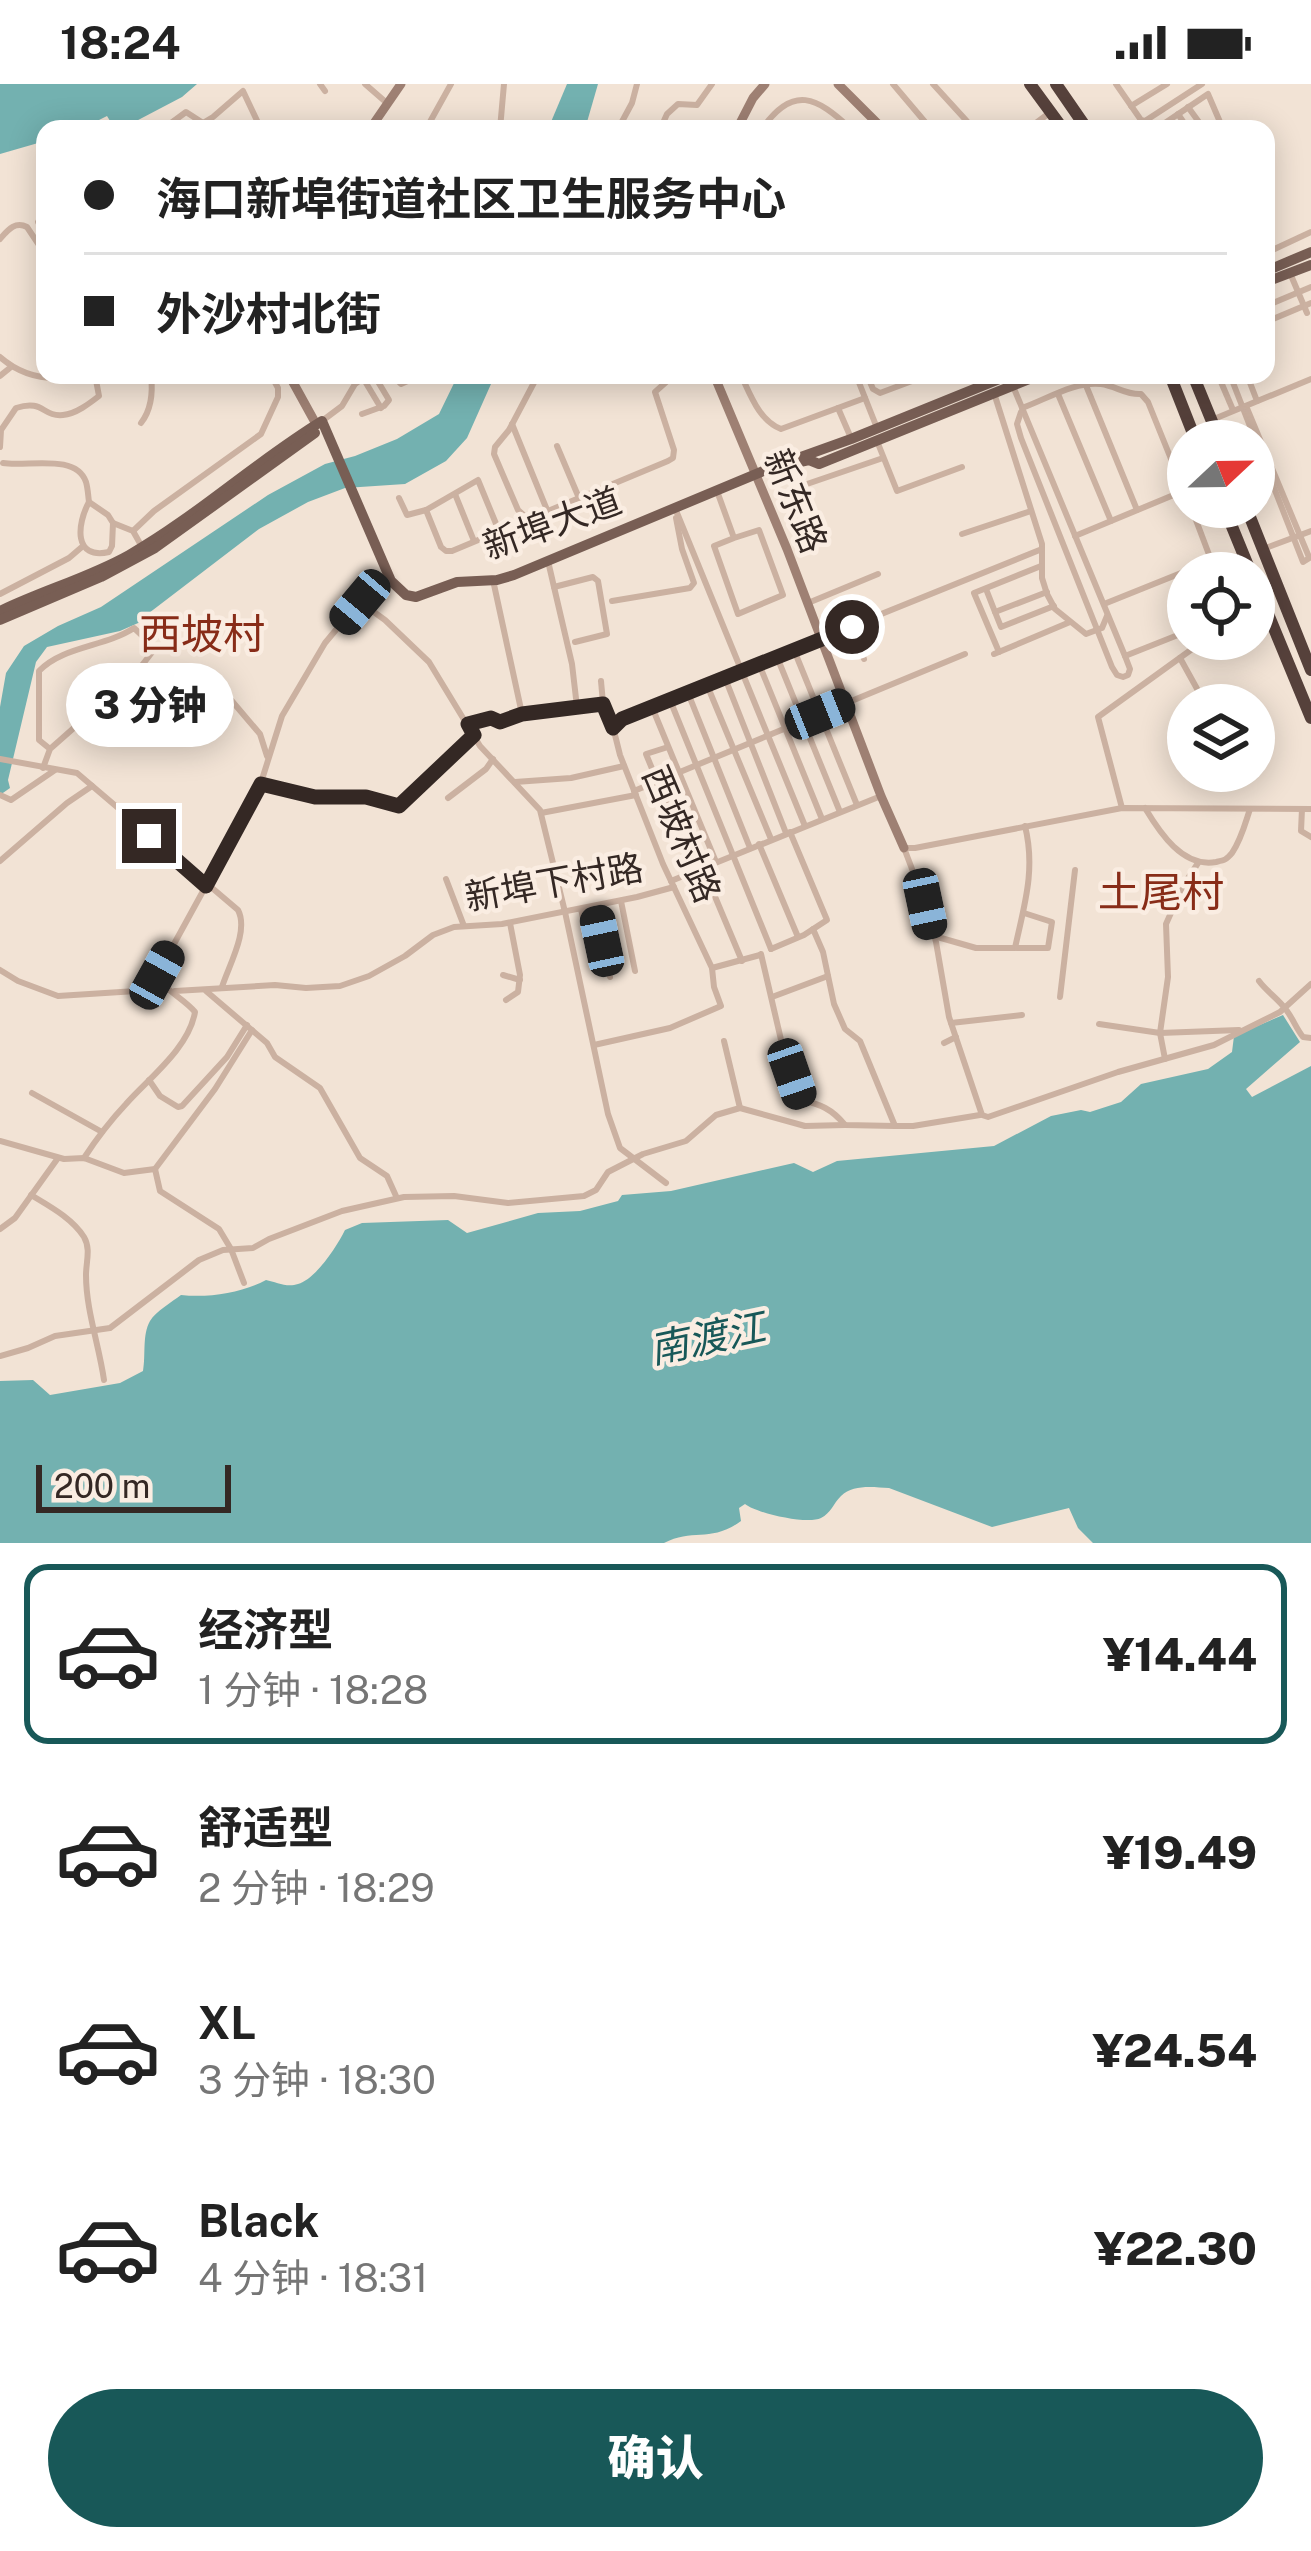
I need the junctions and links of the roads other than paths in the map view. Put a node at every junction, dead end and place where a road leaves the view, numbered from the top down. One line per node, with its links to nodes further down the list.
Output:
1 (252, 84): 18 (street)
2 (365, 84): 20 (street)
3 (401, 84): 20 (street)
4 (451, 84): 28 (street)
5 (504, 84): 29 (street)
6 (637, 84): 30 (street)
7 (712, 84): 31 (street)
8 (765, 84): 32 (street)
9 (838, 84): 35 (street)
10 (893, 84): 36 (street)
11 (933, 84): 37 (street)
12 (1030, 84): 23 (highway)
13 (1116, 84): 19 (street)
14 (1135, 84): 19 (street)
15 (1167, 84): 21 (street)
16 (1202, 84): 42 (street)
17 (1059, 85): 40 (highway)
18 (244, 91): 25 (street); 26 (street)
19 (1122, 92): 21 (street)
20 (388, 104): 27 (street)
21 (1131, 106): 41 (street)
22 (1188, 107): 24 (street); 45 (street); 46 (street)
23 (1051, 112): 38 (street); 39 (highway)
24 (1178, 114): 43 (street); 44 (street)
25 (207, 120)
26 (257, 120)
27 (376, 120)
28 (431, 120)
29 (501, 120)
30 (623, 120)
31 (664, 120)
32 (742, 120)
33 (770, 120): 34 (street)
34 (841, 120)
35 (874, 120)
36 (924, 120)
37 (966, 120)
38 (1040, 120)
39 (1057, 120)
40 (1081, 120)
41 (1141, 120)
42 (1157, 120)
43 (1172, 120)
44 (1182, 120)
45 (1197, 120)
46 (1218, 120)
47 (1311, 232): 50 (street)
48 (0, 239): 49 (street)
49 (36, 240)
50 (1275, 250)
51 (1311, 252): 53 (main road)
52 (1311, 265): 54 (main road)
53 (1275, 267)
54 (1290, 273): 55 (main road); 57 (street)
55 (1275, 279)
56 (1311, 287): 57 (street)
57 (1298, 292): 58 (street); 59 (street)
58 (1275, 302)
59 (1307, 307): 60 (street)
60 (1275, 319)
61 (0, 357): 62 (street)
62 (11, 367): 63 (street); 64 (street)
63 (0, 376)
64 (36, 377)
65 (1311, 379): 93 (street)
66 (97, 384): 108 (street)
67 (151, 384): 101 (street)
68 (276, 384): 136 (street)
69 (298, 384): 103 (street)
70 (358, 384): 103 (street)
71 (371, 384): 97 (street)
72 (533, 384): 102 (street)
73 (664, 384): 123 (street)
74 (718, 384): 115 (street, 新东路)
75 (746, 384): 94 (street)
76 (860, 384): 92 (street)
77 (871, 384): 78 (street)
78 (904, 384)
79 (992, 384): 104 (main road, 新埠大道)
80 (1001, 384): 90 (main road, 新埠大道)
81 (1009, 384): 95 (street)
82 (1083, 384): 91 (street)
83 (1085, 384): 127 (street)
84 (1098, 384): 107 (street)
85 (1174, 384): 98 (highway)
86 (1197, 384): 99 (highway)
87 (1224, 384): 96 (street)
88 (1233, 384): 96 (street)
89 (1250, 384): 93 (street)
90 (994, 393): 104 (main road, 新埠大道); 129 (street)
91 (1058, 394): 95 (street); 132 (street)
92 (865, 398): 94 (street); 104 (street)
93 (1257, 401): 96 (street)
94 (838, 408): 105 (street)
95 (1022, 408): 140 (street); 143 (street)
96 (1240, 408): 99 (street); 100 (street)
97 (362, 414)
98 (1188, 420)
99 (1211, 420)
100 (1245, 420)
101 (141, 423)
102 (512, 424): 128 (street); 131 (street)
103 (321, 426): 146 (main road); 154 (main road); 171 (main road)
104 (877, 435): 105 (main road, 新埠大道); 109 (main road, 新埠大道); 110 (street)
105 (851, 439): 115 (main road, 新埠大道)
106 (557, 446): 123 (street)
107 (1167, 446)
108 (0, 449): 112 (street)
109 (841, 455): 111 (main road, 新埠大道); 114 (street)
110 (883, 458): 113 (street); 114 (street)
111 (818, 464): 115 (main road, 新埠大道); 116 (street)
112 (1, 465): 124 (street)
113 (962, 467)
114 (846, 470): 116 (street)
115 (757, 475): 119 (main road, 新埠大道); 150 (street, 新东路)
116 (821, 479): 117 (street)
117 (807, 484)
118 (1275, 489): 141 (street)
119 (717, 491): 125 (main road, 新埠大道); 142 (street)
120 (455, 494): 126 (street); 137 (street); 144 (street)
121 (1167, 497): 127 (street)
122 (399, 498): 130 (street)
123 (579, 498): 128 (street)
124 (88, 502): 133 (street); 145 (street)
125 (675, 508): 152 (main road, 新埠大道); 163 (street); 164 (street)
126 (426, 510): 130 (street); 144 (street)
127 (1137, 510): 132 (street)
128 (548, 511): 131 (street)
129 (1031, 511): 139 (street); 148 (street)
130 (407, 515): 134 (street)
131 (528, 518): 137 (street)
132 (1111, 521): 140 (street)
133 (112, 524): 136 (street); 145 (street)
134 (411, 526)
135 (1254, 528): 149 (highway)
136 (134, 531): 146 (street)
137 (499, 531): 144 (street)
138 (1311, 531): 141 (street)
139 (962, 534)
140 (1075, 536): 143 (street); 168 (street)
141 (1297, 536): 149 (street); 151 (street)
142 (734, 538): 161 (street); 161 (street)
143 (1063, 541): 174 (street)
144 (475, 542)
145 (83, 546): 162 (street)
146 (142, 547): 169 (main road)
147 (802, 548): 150 (street)
148 (1042, 549): 153 (street); 173 (street, 西坡村路)
149 (1263, 549): 186 (highway)
150 (789, 554): 166 (street, 新东路)
151 (1310, 558)
152 (548, 561): 156 (main road, 新埠大道); 158 (street)
153 (1042, 566): 159 (street); 160 (street)
154 (388, 574): 156 (main road, 新埠大道); 165 (street)
155 (878, 574): 166 (street)
156 (493, 580): 198 (street)
157 (1167, 581): 168 (street)
158 (554, 587): 177 (street); 197 (street)
159 (986, 588): 170 (street); 172 (street)
160 (1047, 592): 167 (street); 170 (street)
161 (731, 593): 163 (street)
162 (0, 594)
163 (712, 600): 187 (street)
164 (611, 601)
165 (360, 602): 202 (street); 213 (street)
166 (808, 603): 176 (street, 新东路)
167 (1054, 606): 170 (street); 172 (street)
168 (1106, 609): 174 (street); 181 (street)
169 (0, 611)
170 (995, 612)
171 (0, 620)
172 (1070, 622): 174 (street)
173 (852, 627): 176 (street, 西坡村路); 183 (street)
174 (1098, 630): 181 (street)
175 (1167, 639): 181 (street)
176 (820, 640): 179 (street, 西坡村路); 195 (street, 新东路)
177 (575, 642)
178 (1275, 643): 200 (highway)
179 (794, 650): 182 (street, 西坡村路); 199 (street)
180 (965, 654): 195 (street)
181 (1125, 656)
182 (777, 657): 185 (street, 西坡村路); 201 (street)
183 (865, 659)
184 (1177, 660): 229 (street)
185 (759, 664): 187 (street, 西坡村路); 204 (street)
186 (1311, 670)
187 (742, 671): 188 (street, 西坡村路); 206 (street)
188 (724, 678): 190 (street, 西坡村路); 207 (street)
189 (601, 681): 194 (street)
190 (706, 685): 191 (street, 西坡村路); 210 (street)
191 (688, 693): 193 (street, 西坡村路); 211 (street)
192 (226, 694): 213 (street)
193 (670, 700): 196 (street, 西坡村路); 216 (street)
194 (603, 704): 197 (street); 203 (street)
195 (845, 704): 199 (street); 226 (street, 新东路)
196 (652, 707): 203 (street, 西坡村路); 208 (street)
197 (577, 708): 198 (street)
198 (522, 714): 202 (street)
199 (820, 714): 201 (street); 228 (street)
200 (1311, 718)
201 (803, 722): 204 (street); 233 (street)
202 (468, 724): 205 (street)
203 (613, 728): 215 (street, 西坡村路)
204 (785, 729): 206 (street); 235 (street)
205 (474, 735): 214 (street); 222 (street)
206 (769, 736): 207 (street); 236 (street)
207 (750, 743): 210 (street); 238 (street)
208 (668, 747): 219 (street); 221 (street)
209 (50, 749): 209 (street); 217 (street)
210 (734, 750): 211 (street); 240 (street)
211 (714, 758): 216 (street); 242 (street)
212 (0, 759): 217 (street)
213 (267, 759): 222 (street)
214 (493, 759): 220 (street); 227 (street)
215 (624, 766): 220 (street); 224 (street, 西坡村路)
216 (697, 766): 219 (street); 244 (street)
217 (43, 768): 218 (street)
218 (55, 770): 223 (street); 225 (street)
219 (679, 773): 221 (street); 246 (street)
220 (513, 782): 234 (street)
221 (658, 782): 224 (street); 248 (street)
222 (261, 784): 252 (street)
223 (92, 786): 245 (street); 252 (street)
224 (635, 793): 234 (street); 251 (street, 西坡村路)
225 (0, 794)
226 (880, 796): 228 (street, 新埠下村路); 243 (street, 新东路)
227 (448, 798)
228 (857, 805): 233 (street, 新埠下村路)
229 (1122, 808): 230 (street); 237 (street)
230 (1144, 808): 231 (street); 247 (street)
231 (1250, 809): 232 (street); 247 (street)
232 (1306, 809): 239 (street)
233 (840, 812): 235 (street, 新埠下村路)
234 (541, 814): 256 (street)
235 (822, 819): 236 (street, 新埠下村路)
236 (805, 826): 238 (street, 新埠下村路)
237 (1025, 826): 243 (street); 257 (street)
238 (788, 833): 240 (street, 新埠下村路); 260 (street)
239 (1311, 837)
240 (771, 839): 241 (street, 新埠下村路)
241 (759, 844): 242 (street, 新埠下村路); 262 (street)
242 (750, 848): 244 (street, 新埠下村路)
243 (904, 848): 261 (street)
244 (732, 856): 246 (street, 新埠下村路); 265 (street)
245 (0, 861)
246 (716, 862): 248 (street, 新埠下村路)
247 (1198, 863): 292 (street)
248 (699, 870): 251 (street, 新埠下村路); 268 (street)
249 (1075, 870): 266 (street)
250 (446, 879): 259 (street)
251 (672, 884): 253 (street, 新埠下村路); 270 (street, 西坡村路)
252 (206, 886): 278 (street); 280 (street)
253 (621, 901): 254 (street, 新埠下村路); 272 (street)
254 (595, 906): 255 (street, 新埠下村路); 274 (street)
255 (581, 909): 256 (street, 新埠下村路); 269 (street)
256 (566, 912): 258 (street, 新埠下村路); 297 (street)
257 (1024, 913): 263 (street); 264 (street)
258 (510, 923): 259 (street, 新埠下村路); 276 (street)
259 (464, 926): 280 (street, 新埠下村路)
260 (813, 929): 262 (street); 275 (street)
261 (933, 936): 263 (street); 288 (street)
262 (798, 937): 265 (street)
263 (1015, 948): 264 (street)
264 (1048, 948): 266 (street)
265 (772, 949): 267 (street)
266 (1065, 949): 284 (street)
267 (761, 954): 268 (street); 283 (street)
268 (742, 961): 270 (street)
269 (594, 966)
270 (712, 968): 297 (street)
271 (0, 970): 278 (street)
272 (635, 971)
273 (503, 975): 276 (street)
274 (610, 976)
275 (828, 976): 283 (street); 304 (street)
276 (520, 980): 285 (street)
277 (1259, 981): 286 (street)
278 (162, 985): 282 (street)
279 (1310, 986): 286 (street)
280 (221, 987): 281 (street, 新埠下村路)
281 (204, 988): 282 (street, 新埠下村路); 290 (street)
282 (171, 992): 299 (street)
283 (772, 997): 303 (street)
284 (1060, 997)
285 (506, 1000)
286 (1286, 1008): 291 (street); 294 (street)
287 (1022, 1015): 288 (street)
288 (951, 1023): 293 (street)
289 (1100, 1024): 292 (street)
290 (250, 1028): 299 (street); 310 (street); 313 (street)
291 (1244, 1030): 292 (street); 298 (street)
292 (1160, 1033): 298 (street)
293 (956, 1037): 296 (street); 302 (street)
294 (1311, 1038)
295 (724, 1041): 301 (street)
296 (944, 1043)
297 (595, 1045): 309 (street)
298 (1165, 1059): 302 (street)
299 (149, 1080): 305 (street)
300 (32, 1093): 305 (street)
301 (740, 1108): 303 (street); 309 (street)
302 (982, 1115): 304 (street)
303 (844, 1125): 304 (street)
304 (895, 1126)
305 (102, 1132): 308 (street)
306 (0, 1141): 307 (street)
307 (58, 1158): 308 (street); 312 (street)
308 (84, 1158): 310 (street)
309 (636, 1159): 311 (street); 313 (street)
310 (154, 1169): 315 (street)
311 (666, 1183)
312 (31, 1195): 314 (street); 317 (street)
313 (397, 1198): 315 (street)
314 (0, 1228)
315 (231, 1249): 316 (street); 317 (street)
316 (244, 1282)
317 (95, 1332): 318 (street); 319 (street)
318 (0, 1356)
319 (104, 1380)

